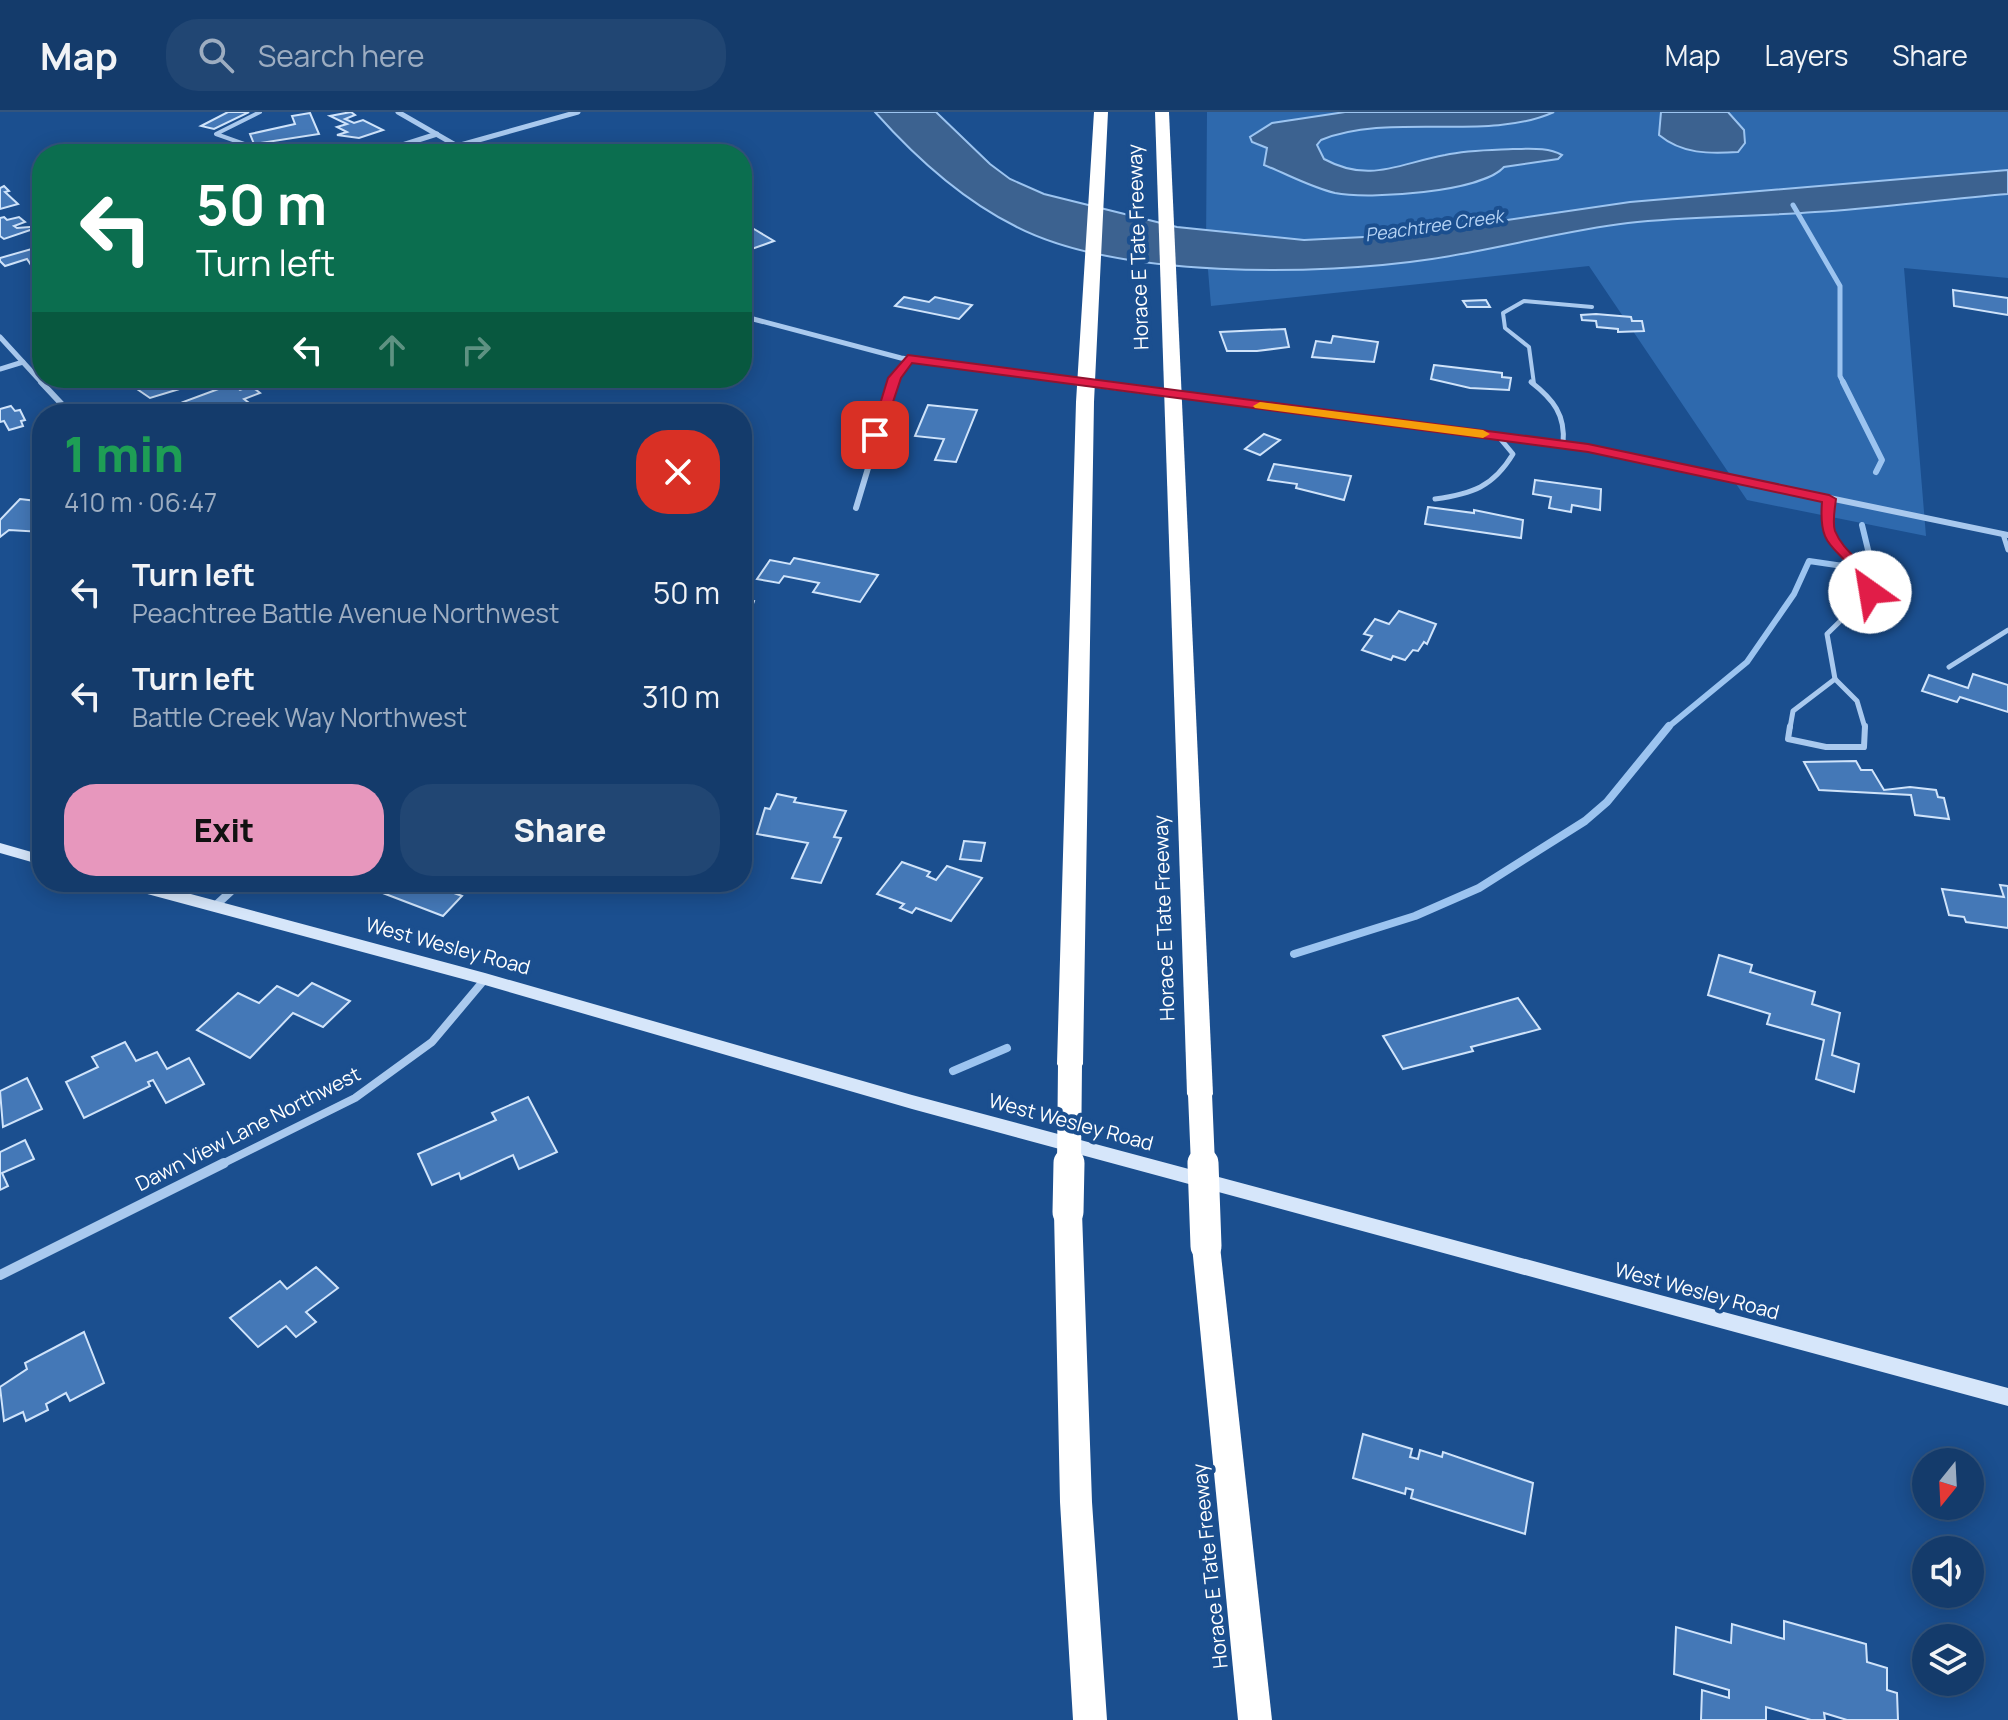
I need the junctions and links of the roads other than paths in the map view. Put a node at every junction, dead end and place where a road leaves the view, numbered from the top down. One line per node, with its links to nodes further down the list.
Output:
1 (260, 112): 7 (lane)
2 (398, 112): 6 (street)
3 (578, 112): 10 (street)
4 (1101, 112): 38 (highway, Horace E Tate Freeway, bridge)
5 (1162, 112): 39 (highway, Horace E Tate Freeway, bridge)
6 (437, 134): 8 (street); 9 (street)
7 (244, 144)
8 (406, 144)
9 (454, 144)
10 (464, 144)
11 (1592, 307): 21 (lane)
12 (752, 319): 14 (street)
13 (0, 337): 15 (street)
14 (908, 359): 20 (street, bridge); 24 (street)
15 (23, 362): 16 (street); 17 (street)
16 (0, 369)
17 (32, 372)
18 (47, 388): 19 (street)
19 (62, 404)
20 (1498, 436): 21 (street); 22 (lane)
21 (1563, 444): 23 (street)
22 (1435, 499)
23 (1829, 499): 25 (street); 29 (lane)
24 (856, 508)
25 (2005, 535): 26 (lane)
26 (2008, 550)
27 (2008, 630): 28 (lane)
28 (1949, 667)
29 (1835, 679): 29 (lane)
30 (0, 848): 31 (street)
31 (32, 857)
32 (162, 892): 34 (street, West Wesley Road)
33 (230, 892): 34 (street)
34 (215, 906): 35 (street, West Wesley Road)
35 (485, 979): 36 (street, Dawn View Lane Northwest); 37 (street, West Wesley Road)
36 (0, 1275)
37 (2008, 1397)
38 (1090, 1720)
39 (1255, 1720)

